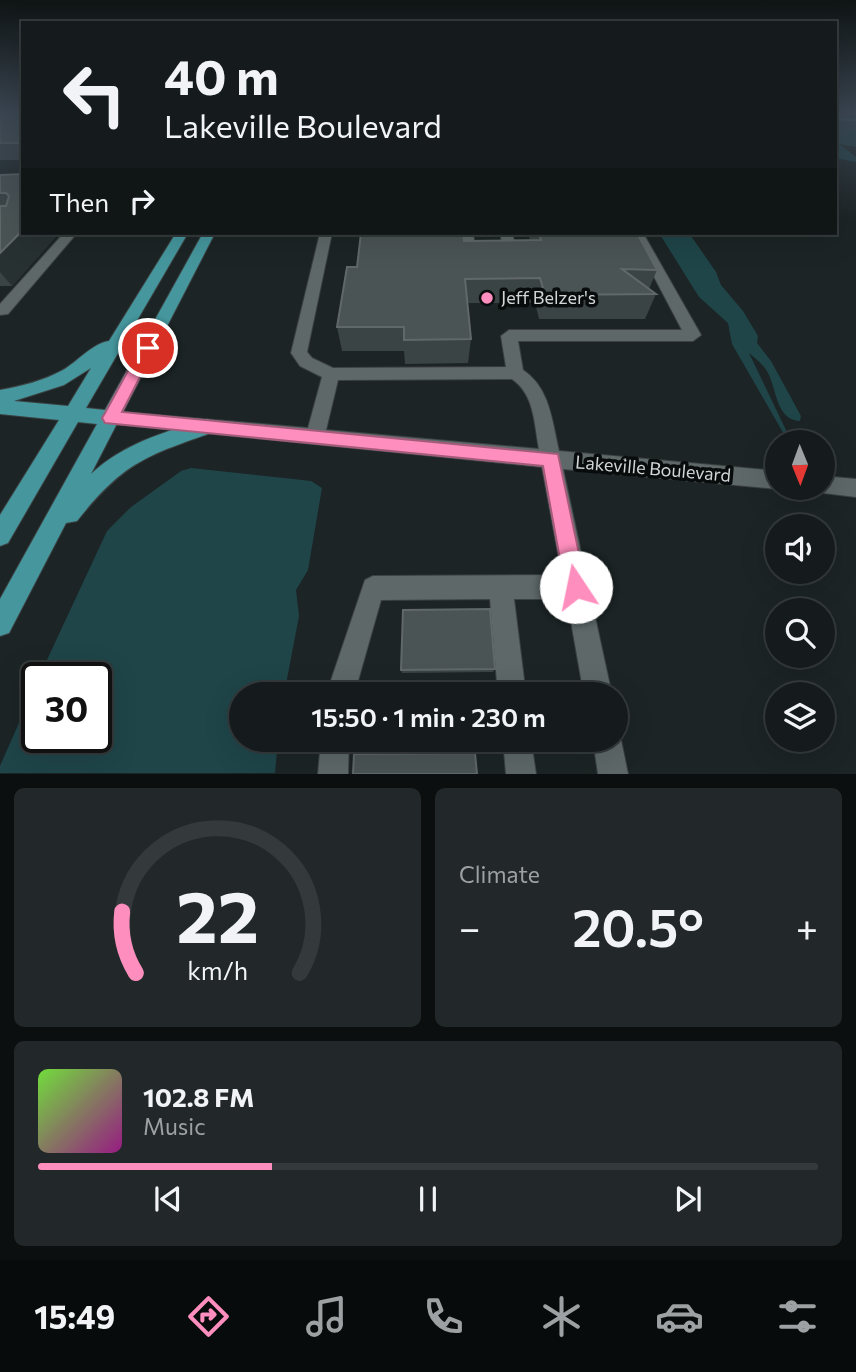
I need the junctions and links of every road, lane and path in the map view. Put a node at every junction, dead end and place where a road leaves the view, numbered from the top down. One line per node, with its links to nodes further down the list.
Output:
1 (69, 235): 8 (street)
2 (181, 235): 9 (main road)
3 (208, 235): 15 (main road)
4 (326, 235): 11 (street)
5 (467, 235): 6 (street)
6 (506, 235)
7 (638, 235): 10 (street)
8 (0, 310)
9 (126, 326): 12 (main road); 14 (main road)
10 (515, 373): 11 (street); 18 (street)
11 (331, 374): 17 (street)
12 (0, 397)
13 (0, 407): 14 (main road)
14 (73, 415): 15 (main road); 22 (main road)
15 (111, 418): 16 (street, Lakeville Boulevard); 23 (main road)
16 (207, 427): 17 (street, Lakeville Boulevard); 23 (main road)
17 (315, 437): 18 (street, Lakeville Boulevard)
18 (551, 459): 19 (street, Lakeville Boulevard); 25 (street)
19 (765, 479)
20 (835, 486): 21 (street)
21 (856, 488)
22 (0, 536)
23 (39, 552): 26 (main road)
24 (501, 587): 25 (street); 27 (street); 28 (street)
25 (576, 587): 29 (street)
26 (0, 624)
27 (344, 682)
28 (511, 682)
29 (594, 682)
30 (334, 752): 33 (street)
31 (518, 752): 34 (street)
32 (609, 752): 35 (street)
33 (332, 774)
34 (521, 774)
35 (613, 774)

